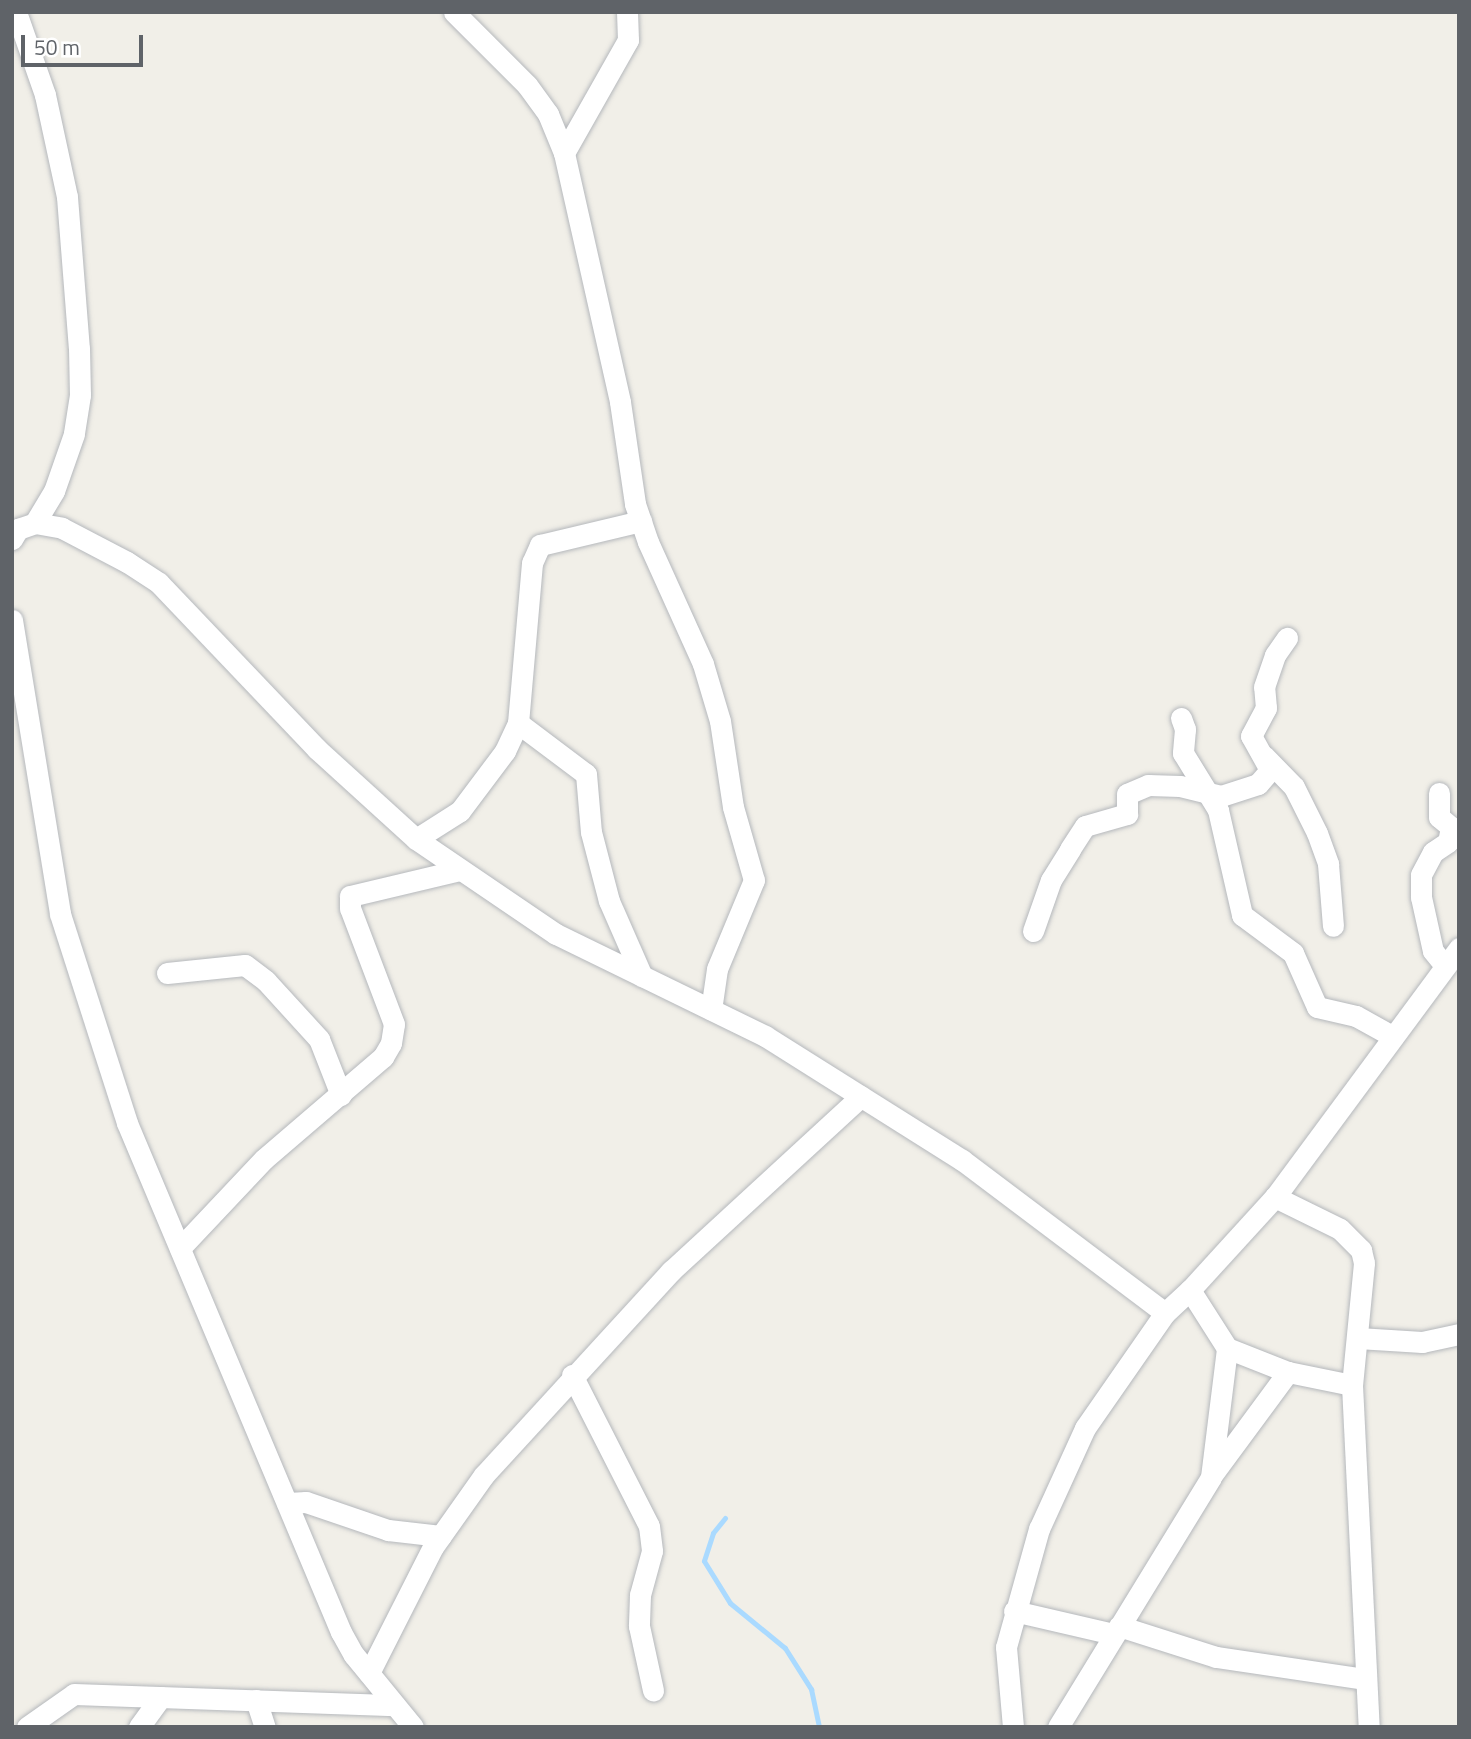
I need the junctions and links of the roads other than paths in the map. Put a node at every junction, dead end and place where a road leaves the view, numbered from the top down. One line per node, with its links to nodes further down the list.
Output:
1 (16, 12): 6 (street)
2 (454, 12): 4 (street)
3 (627, 12): 4 (street)
4 (564, 153): 5 (street)
5 (641, 520): 11 (street); 23 (street)
6 (35, 523): 7 (street); 15 (street)
7 (12, 539)
8 (12, 620): 28 (street)
9 (1287, 638): 12 (street)
10 (1181, 718): 13 (street)
11 (518, 723): 15 (street); 22 (street)
12 (1264, 756): 13 (street); 17 (street)
13 (1207, 791): 18 (street); 24 (street)
14 (1439, 793): 20 (street)
15 (416, 839): 16 (street)
16 (460, 870): 22 (street); 25 (street)
17 (1333, 926)
18 (1033, 930)
19 (1459, 948): 20 (street)
20 (1445, 967): 24 (street)
21 (167, 973): 25 (street)
22 (642, 976): 23 (street)
23 (711, 1010): 26 (street)
24 (1392, 1036): 27 (street)
25 (341, 1095): 28 (street)
26 (861, 1096): 30 (street); 35 (street)
27 (1275, 1197): 29 (street); 32 (street)
28 (180, 1248): 38 (street)
29 (1191, 1290): 30 (street); 33 (street)
30 (1165, 1313): 40 (street)
31 (1459, 1334): 32 (street)
32 (1358, 1338): 36 (street)
33 (1227, 1348): 34 (street); 37 (street)
34 (1288, 1372): 36 (street); 37 (street)
35 (572, 1375): 39 (street); 44 (street)
36 (1352, 1385): 43 (street)
37 (1211, 1477): 41 (street)
38 (287, 1503): 39 (street); 42 (street)
39 (441, 1536): 42 (street)
40 (1014, 1611): 41 (street); 52 (street)
41 (1117, 1630): 43 (street); 53 (street)
42 (369, 1673): 47 (street)
43 (1365, 1679): 54 (street)
44 (653, 1690)
45 (161, 1697): 46 (street); 48 (street); 49 (street)
46 (256, 1700): 47 (street); 50 (street)
47 (395, 1705): 51 (street)
48 (27, 1727)
49 (139, 1727)
50 (265, 1727)
51 (414, 1727)
52 (1013, 1727)
53 (1058, 1727)
54 (1368, 1727)

